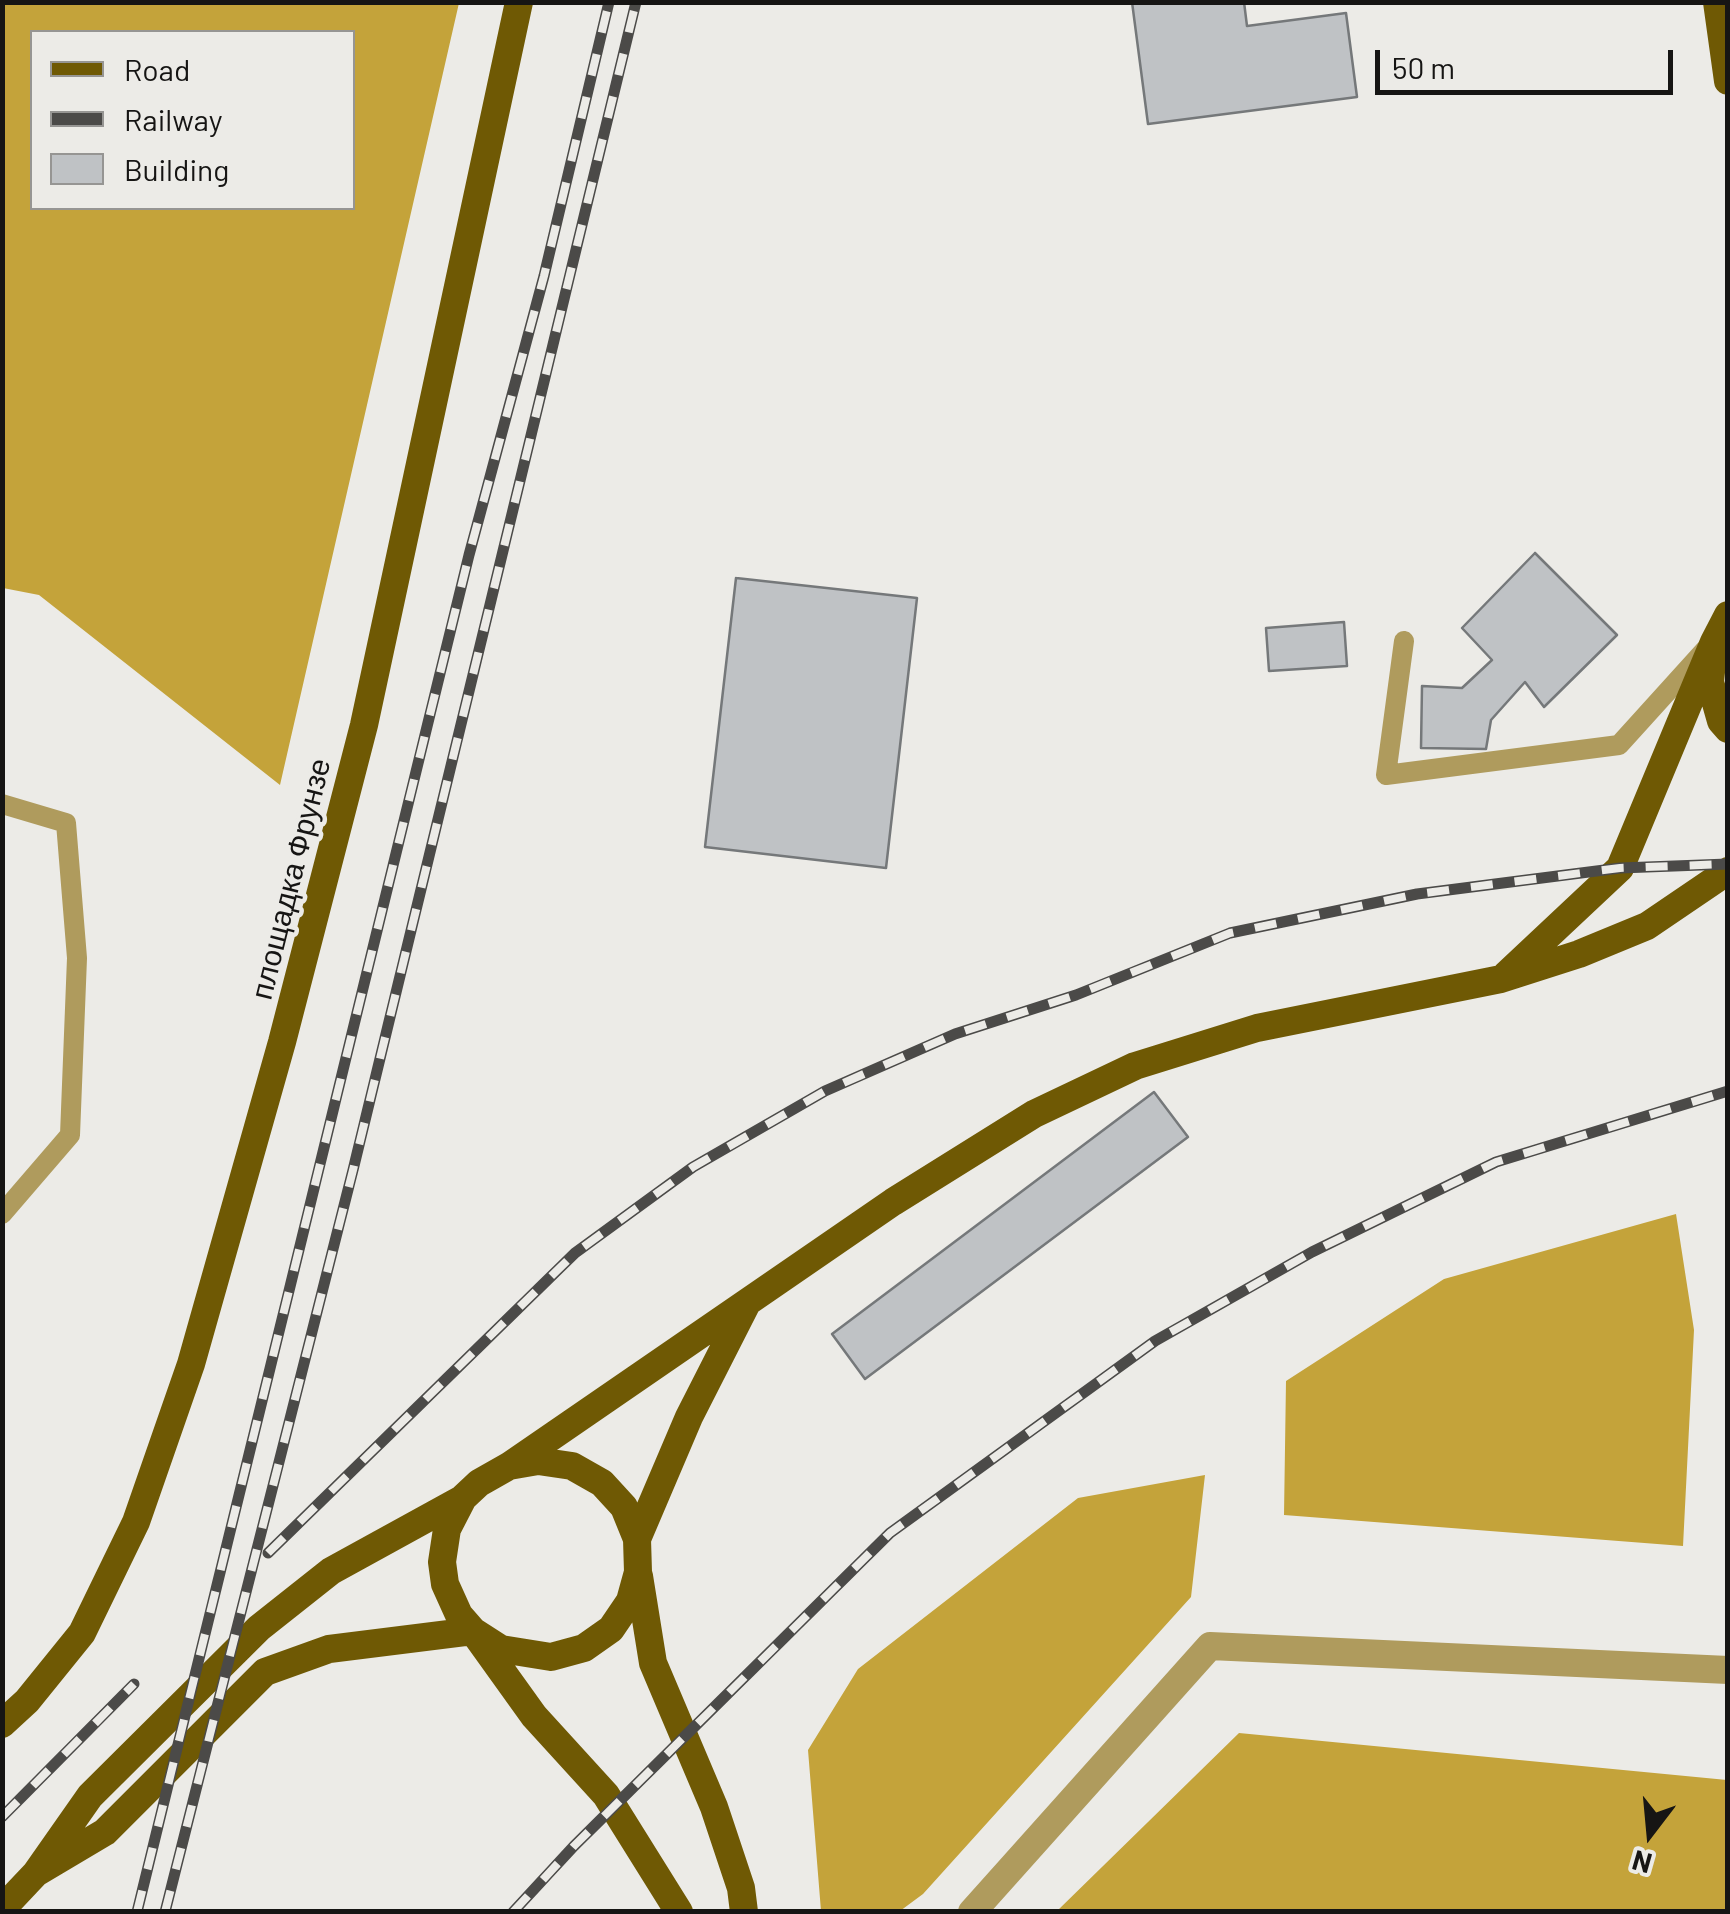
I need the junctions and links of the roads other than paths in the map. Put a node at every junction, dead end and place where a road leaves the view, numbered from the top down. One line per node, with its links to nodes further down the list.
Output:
1 (520, 2): 19 (main road, площадка Фрунзе)
2 (1717, 2): 3 (main road)
3 (1728, 80)
4 (1728, 615): 6 (main road)
5 (1404, 641): 6 (lane)
6 (1714, 642): 7 (main road); 10 (main road)
7 (1728, 729)
8 (2, 804): 11 (lane)
9 (1728, 871): 10 (main road)
10 (1501, 980): 12 (main road)
11 (2, 1214)
12 (747, 1303): 13 (main road); 15 (main road)
13 (509, 1466): 14 (main road); 15 (main road)
14 (463, 1498): 17 (main road); 20 (main road)
15 (637, 1539): 16 (main road)
16 (638, 1572): 17 (main road); 23 (main road)
17 (473, 1631): 20 (main road); 22 (main road)
18 (1728, 1670): 24 (street)
19 (2, 1724)
20 (36, 1874): 21 (main road)
21 (2, 1908)
22 (679, 1912)
23 (744, 1912)
24 (972, 1912)

